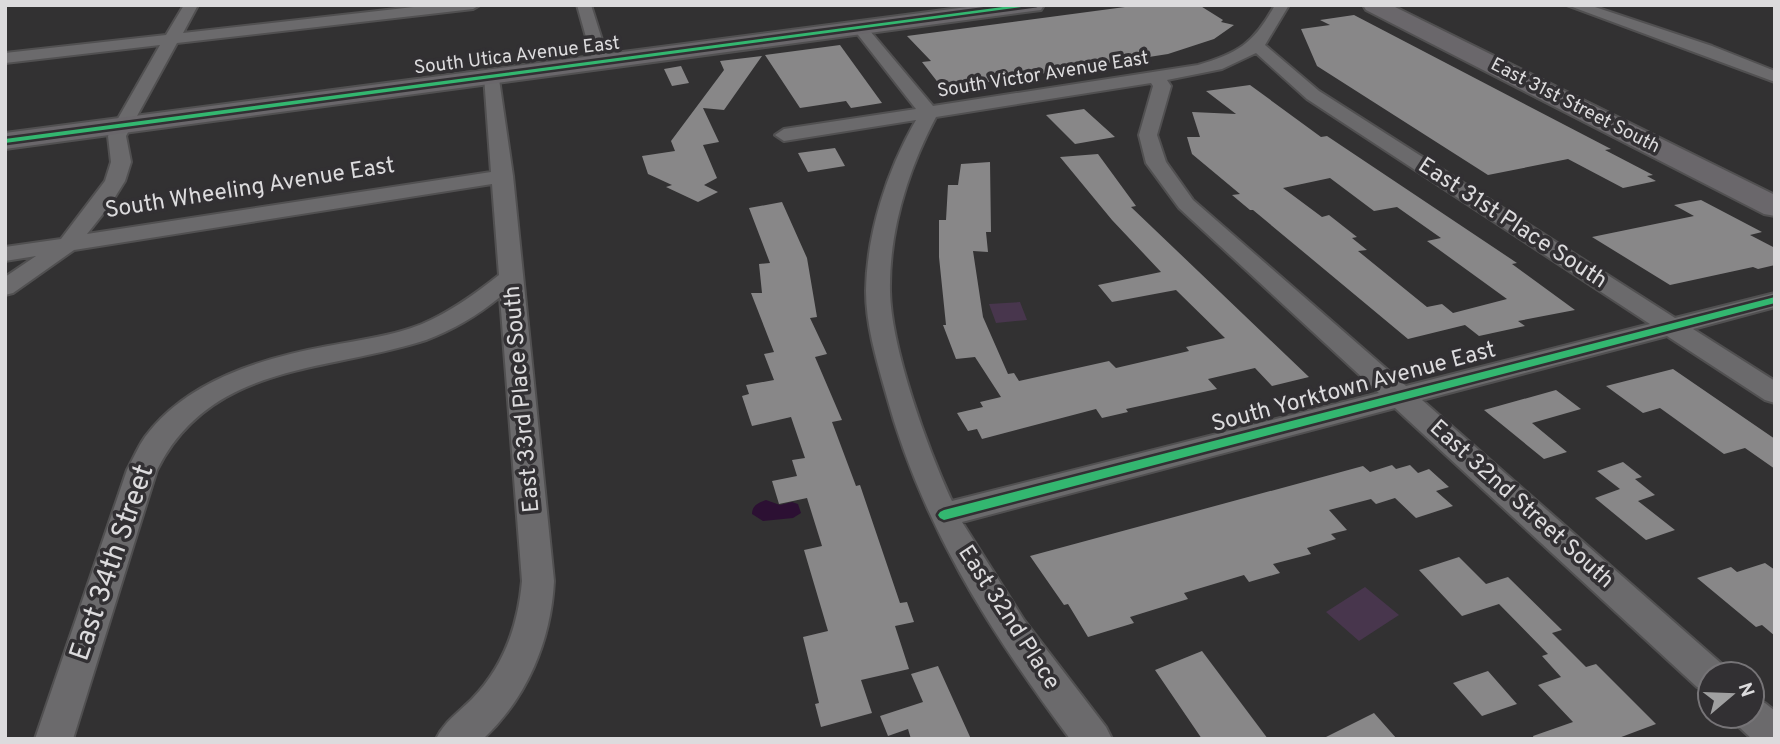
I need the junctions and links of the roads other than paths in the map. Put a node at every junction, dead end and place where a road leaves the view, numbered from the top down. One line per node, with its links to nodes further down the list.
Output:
1 (191, 5): 10 (street)
2 (472, 5): 10 (street)
3 (584, 5): 14 (street)
4 (1033, 5): 8 (street, South Utica Avenue East)
5 (1282, 5): 11 (street, South Victor Avenue East)
6 (1374, 5): 24 (street, East 31st Street South)
7 (1574, 5): 12 (street)
8 (979, 9): 9 (street, South Utica Avenue East)
9 (860, 28): 14 (street, South Utica Avenue East); 19 (street)
10 (172, 40): 13 (street); 20 (street)
11 (1256, 46): 18 (street, South Victor Avenue East); 30 (street, East 31st Place South)
12 (1706, 49): 15 (street); 17 (street)
13 (5, 58)
14 (601, 62): 16 (street, South Utica Avenue East)
15 (1775, 65)
16 (492, 76): 20 (street, South Utica Avenue East); 23 (street, East 33rd Place South)
17 (1775, 77)
18 (1156, 78): 19 (street, South Victor Avenue East); 32 (street, East 32nd Street South)
19 (929, 113): 21 (street, South Victor Avenue East); 33 (street, East 32nd Place)
20 (122, 125): 22 (street, South Utica Avenue East); 25 (street)
21 (784, 135)
22 (5, 141)
23 (503, 176): 25 (street, South Wheeling Avenue East); 27 (street, East 33rd Place South)
24 (1775, 207)
25 (68, 244): 26 (street, South Wheeling Avenue East); 28 (street)
26 (5, 254)
27 (512, 275): 35 (street, East 34th Street); 36 (street, East 33rd Place South)
28 (5, 288)
29 (1775, 300): 30 (street, South Yorktown Avenue East)
30 (1671, 327): 31 (street, East 31st Place South); 32 (street, South Yorktown Avenue East)
31 (1775, 394)
32 (1402, 397): 33 (street, South Yorktown Avenue East); 34 (street, East 32nd Street South)
33 (944, 515): 37 (street, East 32nd Place)
34 (1696, 664)
35 (54, 739)
36 (455, 739)
37 (1093, 739)

